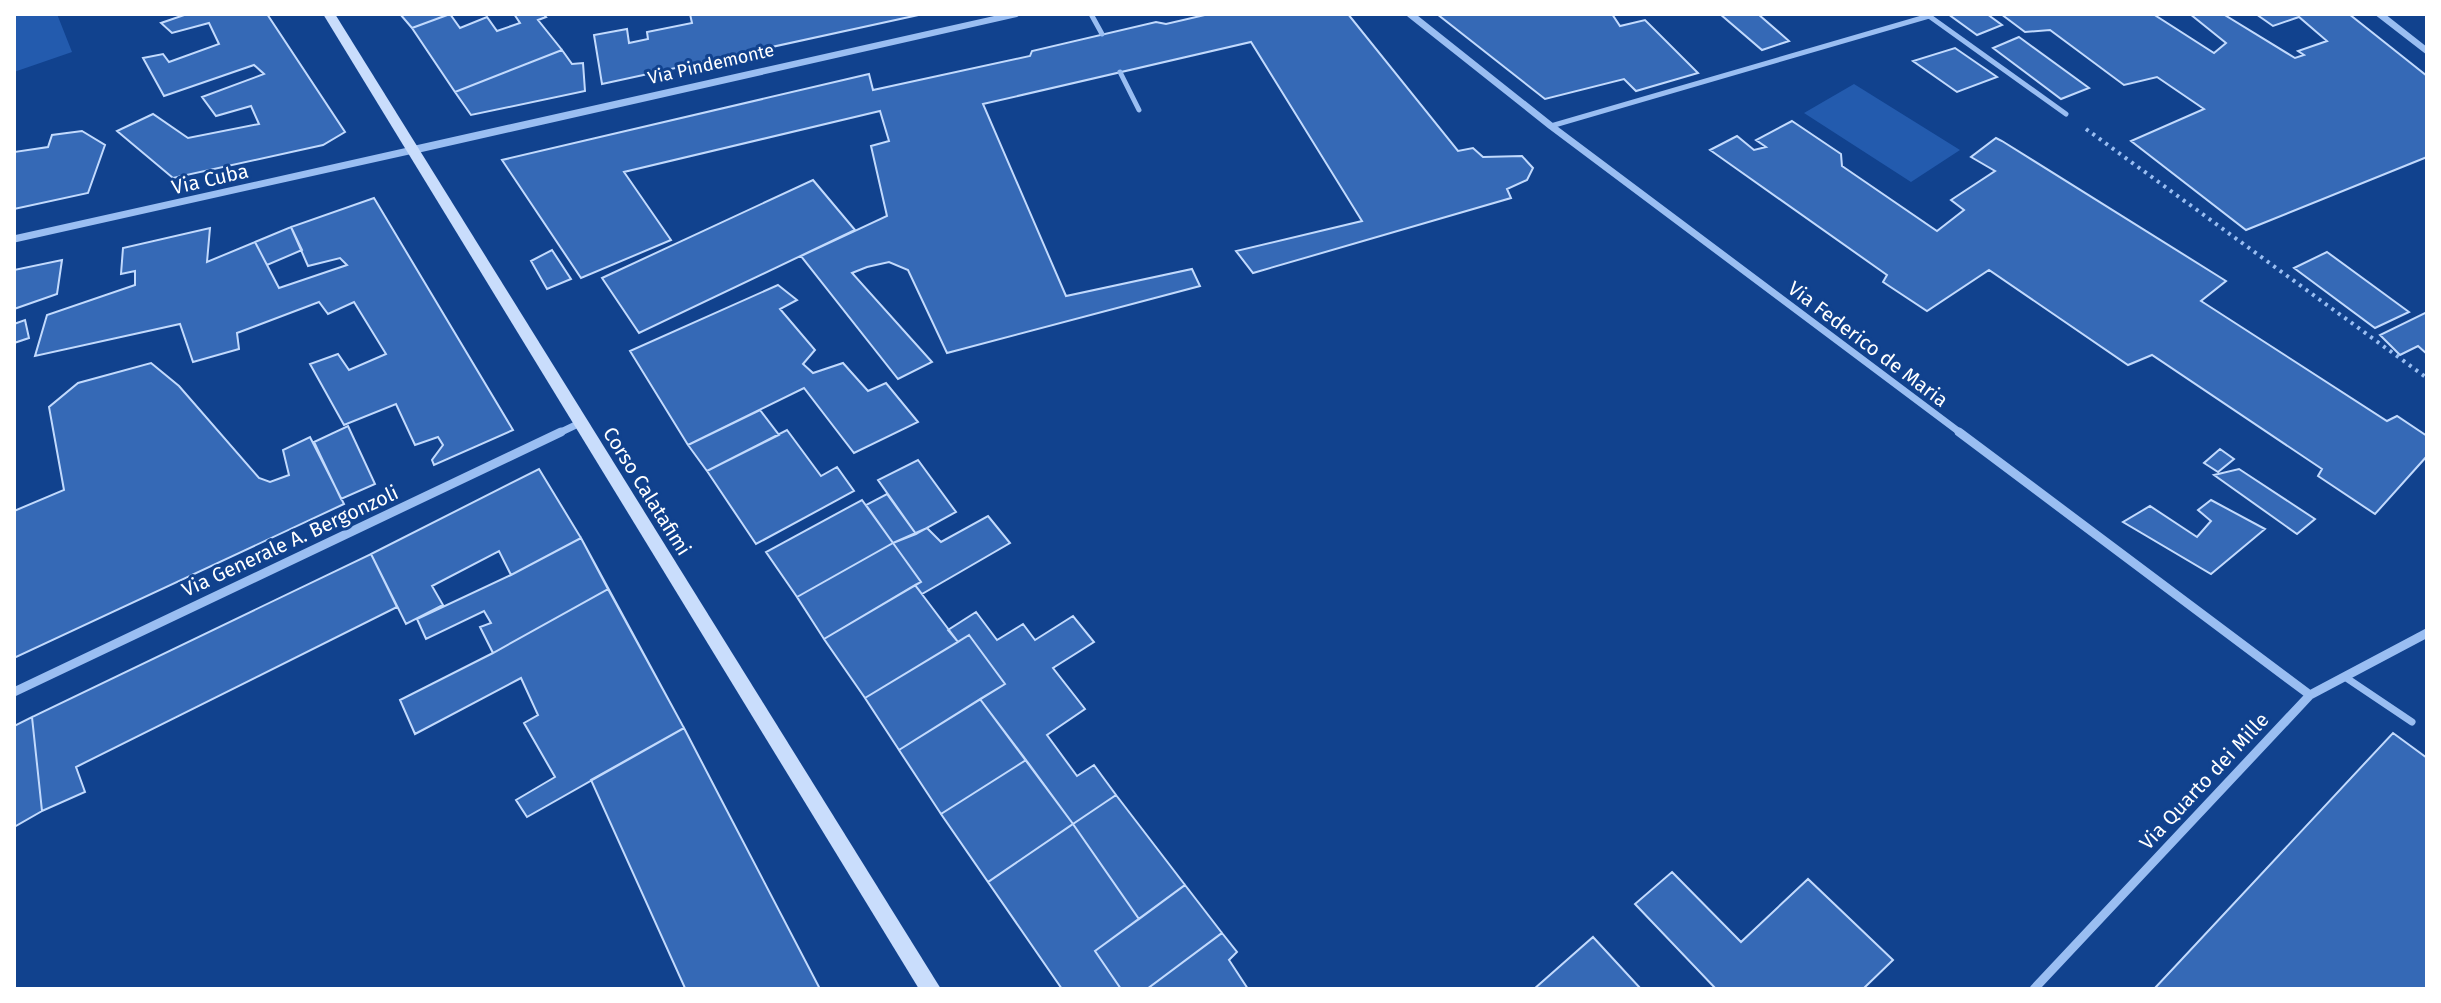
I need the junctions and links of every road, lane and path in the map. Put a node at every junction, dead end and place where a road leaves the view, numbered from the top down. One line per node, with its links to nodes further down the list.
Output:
1 (329, 14): 12 (main road, Corso Calatafimi)
2 (1017, 14): 12 (street, Via Pindemonte)
3 (1091, 14): 6 (lane)
4 (1410, 14): 11 (street, Via Federico de Maria)
5 (2379, 14): 7 (street)
6 (1102, 34)
7 (2427, 52)
8 (1120, 72): 9 (lane)
9 (1139, 110)
10 (2066, 114): 11 (lane); 14 (path)
11 (1551, 126): 19 (street, Via Federico de Maria)
12 (413, 150): 13 (street, Via Cuba); 15 (main road, Corso Calatafimi)
13 (14, 239)
14 (2427, 378)
15 (582, 422): 18 (street, Via Generale A. Bergonzoli); 21 (main road, Corso Calatafimi)
16 (2427, 633): 17 (street, Via Quarto dei Mille)
17 (2345, 677): 19 (street, Via Quarto dei Mille); 20 (lane)
18 (14, 692)
19 (2310, 695): 22 (street, Via Quarto dei Mille)
20 (2412, 722)
21 (931, 989)
22 (2034, 989)

